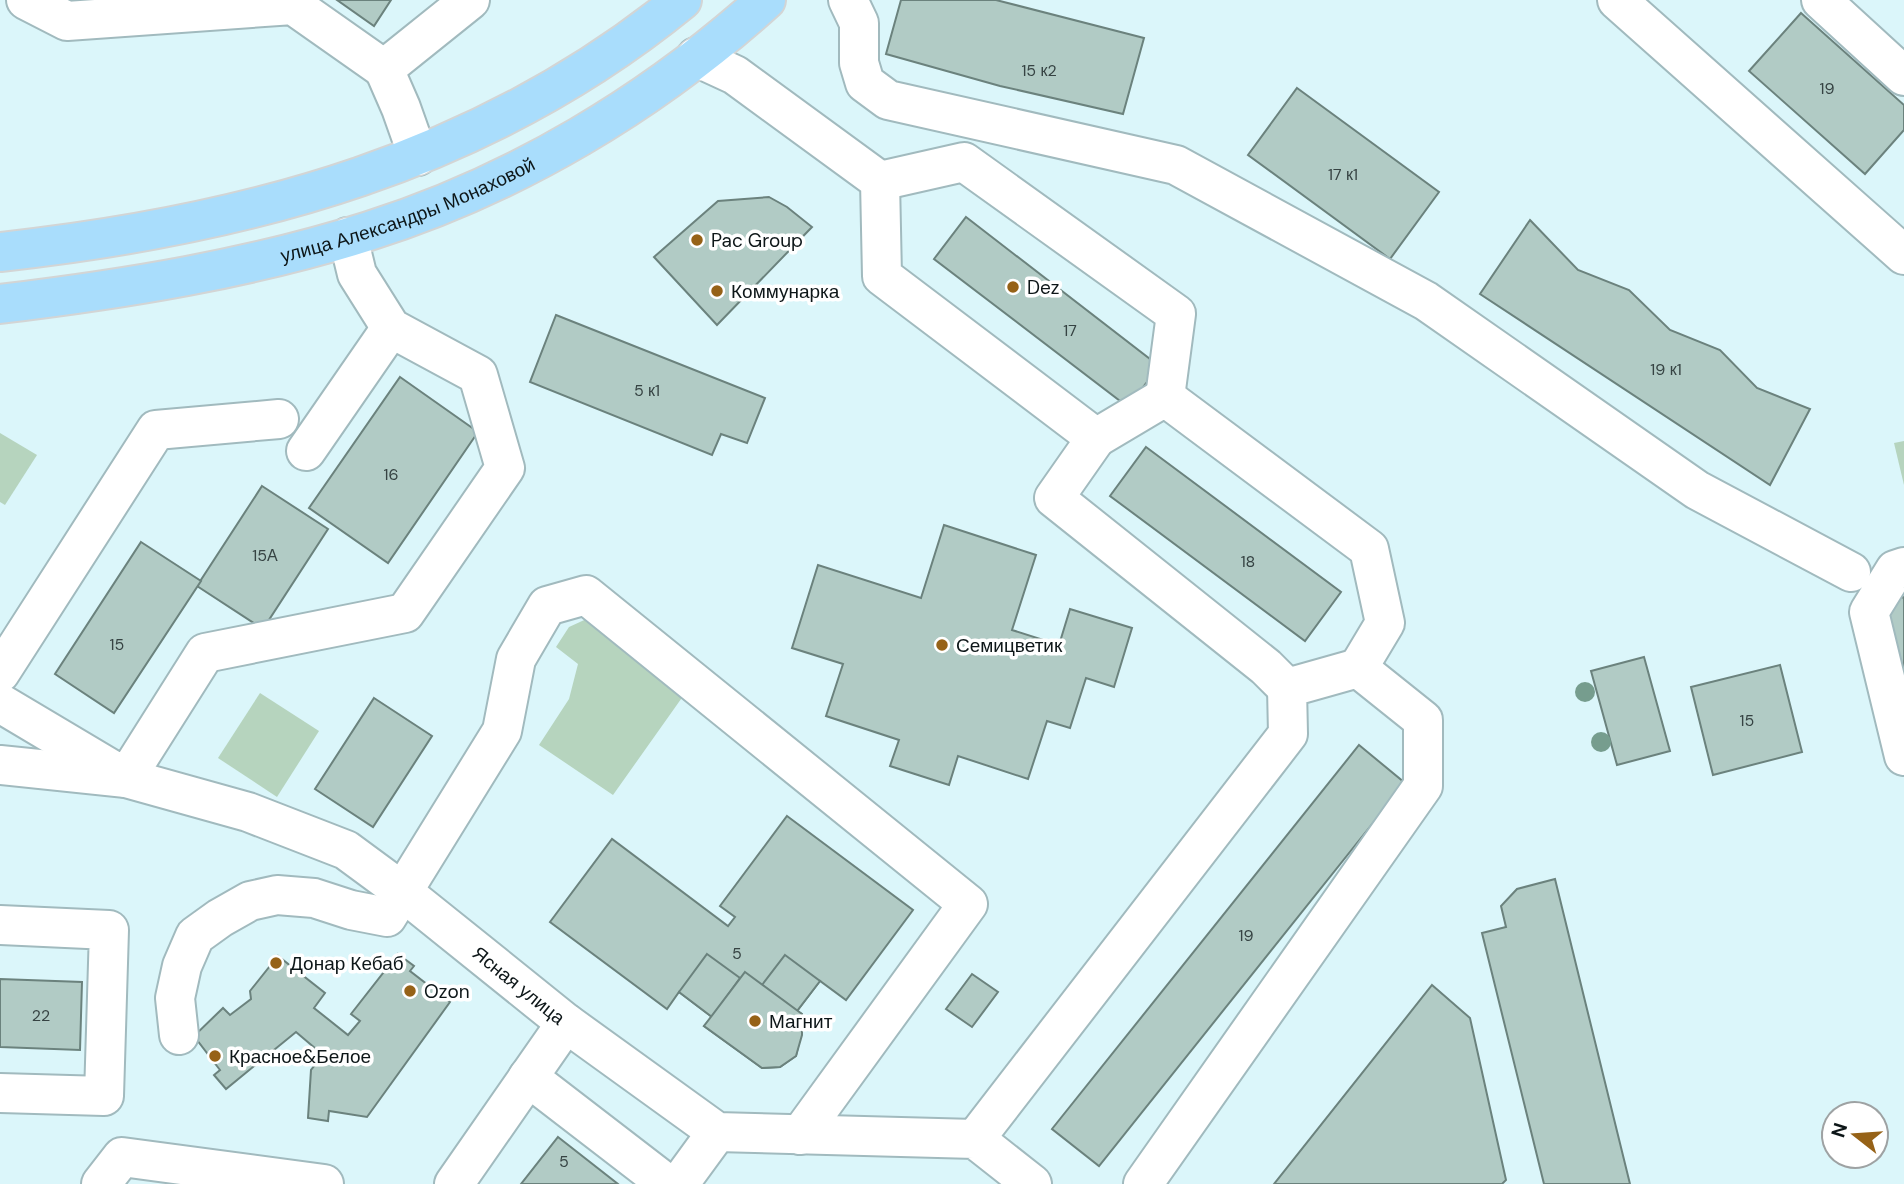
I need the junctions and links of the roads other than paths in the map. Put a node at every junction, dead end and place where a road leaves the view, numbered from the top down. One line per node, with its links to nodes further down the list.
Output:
1 (26, 0): 9 (street)
2 (470, 0): 9 (street)
3 (682, 0): 11 (main road)
4 (766, 0): 8 (main road, улица Александры Монаховой)
5 (848, 0): 23 (street)
6 (1617, 0): 15 (street)
7 (1821, 0): 10 (street)
8 (696, 57): 12 (street); 13 (main road, улица Александры Монаховой)
9 (384, 69): 11 (street)
10 (1904, 76)
11 (418, 156): 14 (main road)
12 (880, 181): 18 (street); 20 (street)
13 (348, 237): 16 (main road, улица Александры Монаховой); 17 (street)
14 (0, 252)
15 (1904, 255)
16 (0, 304)
17 (391, 328): 21 (street); 30 (street)
18 (1165, 397): 20 (street); 24 (street)
19 (279, 419): 25 (street)
20 (1096, 438): 26 (street)
21 (306, 451)
22 (1904, 567): 28 (street)
23 (1850, 572)
24 (1358, 668): 26 (street); 46 (street)
25 (0, 673)
26 (1287, 688): 39 (street)
27 (0, 703): 30 (street)
28 (1904, 756)
29 (0, 765): 30 (street, Ясная улица)
30 (126, 778): 31 (street, Ясная улица)
31 (403, 892): 33 (street, Ясная улица); 34 (street); 38 (street)
32 (0, 925): 36 (street)
33 (566, 1023): 35 (street); 37 (street, Ясная улица)
34 (179, 1035)
35 (528, 1077): 42 (street); 43 (street)
36 (0, 1093)
37 (717, 1132): 38 (street); 44 (street)
38 (800, 1135): 39 (street)
39 (975, 1139): 45 (street)
40 (310, 1183): 41 (street)
41 (101, 1184)
42 (454, 1184)
43 (667, 1184)
44 (679, 1184)
45 (1032, 1184)
46 (1143, 1184)

